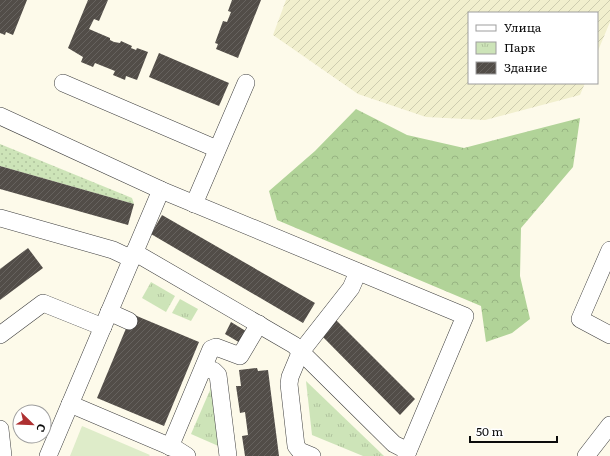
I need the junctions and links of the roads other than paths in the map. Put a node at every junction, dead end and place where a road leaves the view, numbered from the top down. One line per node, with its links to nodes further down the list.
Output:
1 (246, 83): 4 (street)
2 (63, 84): 4 (street)
3 (0, 116): 5 (street)
4 (218, 149): 6 (street)
5 (161, 190): 6 (street); 9 (street)
6 (194, 204): 10 (street)
7 (0, 218): 9 (street)
8 (610, 250): 15 (street)
9 (133, 256): 11 (street); 13 (street)
10 (358, 272): 16 (street); 22 (street)
11 (106, 319): 12 (street); 14 (street); 18 (street)
12 (129, 321)
13 (259, 324): 16 (street); 17 (street)
14 (0, 335)
15 (610, 335)
16 (301, 352): 22 (street); 27 (street)
17 (204, 367): 21 (street); 26 (street)
18 (70, 404): 21 (street); 24 (street)
19 (610, 425): 28 (street)
20 (0, 429): 23 (street)
21 (170, 447): 25 (street)
22 (407, 454)
23 (3, 456)
24 (48, 456)
25 (187, 456)
26 (228, 456)
27 (312, 456)
28 (586, 456)

